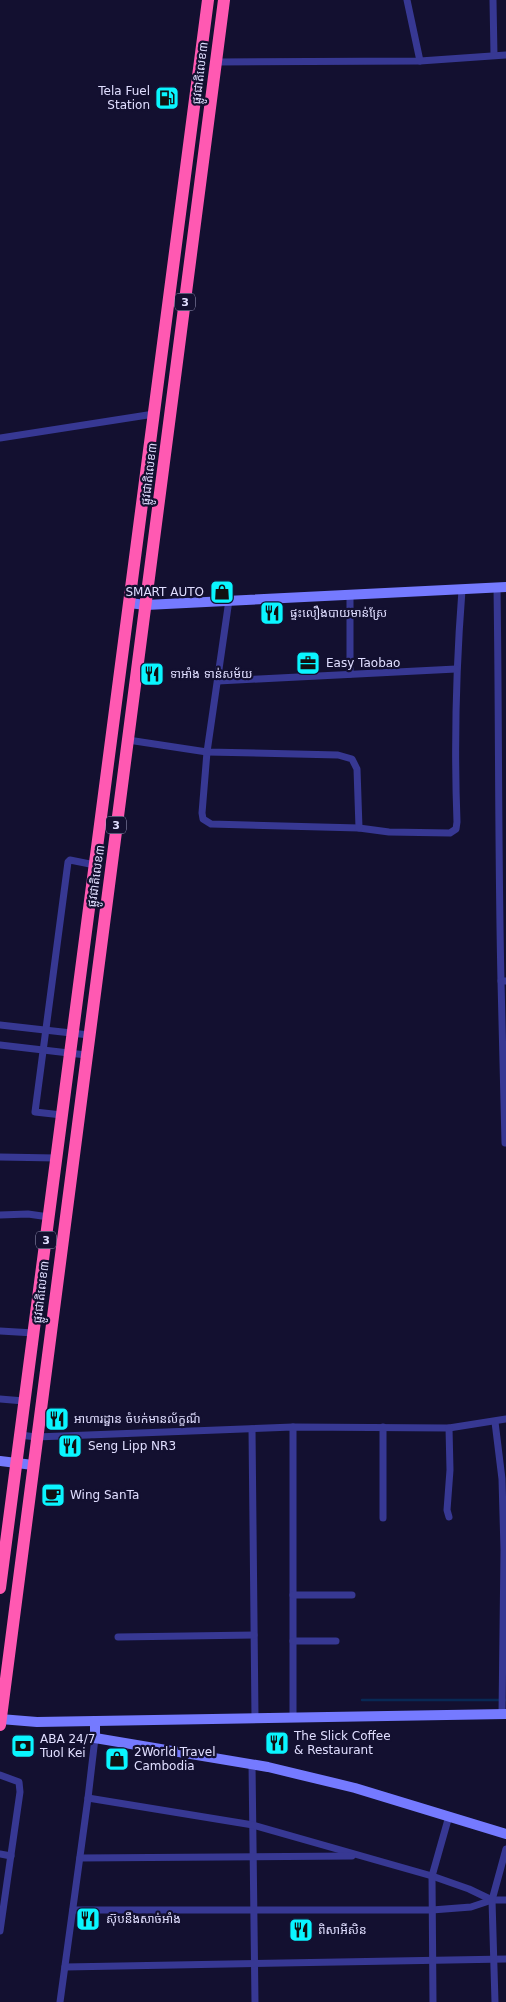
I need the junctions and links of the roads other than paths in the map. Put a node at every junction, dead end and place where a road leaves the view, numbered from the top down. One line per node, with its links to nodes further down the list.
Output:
1 (208, 0): 9 (highway, ផ្លូវជាតិលេខ៣ / 3)
2 (224, 0): 8 (highway, ផ្លូវជាតិលេខ៣ / 3)
3 (407, 0): 7 (street)
4 (493, 0): 5 (street)
5 (494, 55): 6 (street); 7 (street)
6 (506, 55)
7 (420, 61): 8 (street)
8 (216, 62): 16 (highway, ផ្លូវជាតិលេខ៣ / 3)
9 (154, 414): 10 (street); 15 (highway, ផ្លូវជាតិលេខ៣ / 3)
10 (0, 438)
11 (502, 588): 12 (street); 24 (street)
12 (462, 590): 13 (street); 17 (street)
13 (350, 596): 14 (street); 18 (street)
14 (230, 600): 16 (street); 19 (street)
15 (129, 603): 16 (street); 23 (highway, ផ្លូវជាតិលេខ៣ / 3)
16 (146, 605): 20 (highway, ផ្លូវជាតិលេខ៣ / 3)
17 (456, 669): 18 (street); 22 (street)
18 (350, 674): 19 (street)
19 (218, 680): 21 (street)
20 (128, 740): 21 (street); 29 (highway, ផ្លូវជាតិលេខ៣ / 3)
21 (207, 752): 22 (street); 22 (street)
22 (359, 828)
23 (95, 865): 27 (street); 28 (highway, ផ្លូវជាតិលេខ៣ / 3)
24 (504, 981): 26 (street)
25 (0, 1025): 27 (street)
26 (504, 1028): 34 (street)
27 (44, 1030): 28 (street); 31 (street)
28 (73, 1033): 29 (street); 32 (highway, ផ្លូវជាតិលេខ៣ / 3)
29 (88, 1035): 33 (highway, ផ្លូវជាតិលេខ៣ / 3)
30 (0, 1045): 31 (street)
31 (42, 1050): 32 (street); 35 (street)
32 (70, 1054): 33 (street); 35 (highway, ផ្លូវជាតិលេខ៣ / 3)
33 (86, 1055): 53 (highway, ផ្លូវជាតិលេខ៣ / 3)
34 (505, 1077): 36 (street)
35 (62, 1115): 39 (highway, ផ្លូវជាតិលេខ៣ / 3)
36 (505, 1129): 37 (street)
37 (505, 1142)
38 (0, 1157): 39 (street)
39 (56, 1158): 41 (highway, ផ្លូវជាតិលេខ៣ / 3)
40 (0, 1215): 41 (street)
41 (49, 1217): 43 (highway, ផ្លូវជាតិលេខ៣ / 3)
42 (0, 1331): 43 (street)
43 (34, 1333): 45 (highway, ផ្លូវជាតិលេខ៣ / 3)
44 (0, 1400): 45 (street)
45 (24, 1401): 52 (highway, ផ្លូវជាតិលេខ៣ / 3)
46 (506, 1419): 47 (street)
47 (495, 1422): 50 (street); 57 (street)
48 (293, 1427): 49 (street); 51 (street); 61 (street)
49 (383, 1427): 50 (street); 59 (street)
50 (449, 1428): 58 (street)
51 (252, 1429): 53 (street); 63 (street)
52 (20, 1435): 53 (street); 55 (highway, ផ្លូវជាតិលេខ៣ / 3)
53 (36, 1437): 56 (highway, ផ្លូវជាតិលេខ៣ / 3)
54 (0, 1461): 55 (street)
55 (17, 1462): 56 (street); 60 (highway, ផ្លូវជាតិលេខ៣ / 3)
56 (33, 1464): 70 (highway, ផ្លូវជាតិលេខ៣ / 3)
57 (504, 1479): 67 (street)
58 (448, 1517)
59 (383, 1518)
60 (0, 1588)
61 (293, 1595): 62 (street); 65 (street)
62 (352, 1595)
63 (254, 1635): 64 (street); 68 (street)
64 (118, 1637)
65 (293, 1641): 66 (street); 69 (street)
66 (336, 1641)
67 (503, 1710): 69 (street)
68 (255, 1717): 69 (street); 71 (street)
69 (294, 1717)
70 (0, 1721): 71 (street)
71 (95, 1721): 72 (street)
72 (95, 1738): 73 (street); 75 (street)
73 (252, 1764): 76 (street); 77 (street)
74 (0, 1775): 81 (street)
75 (88, 1798): 77 (street); 84 (street)
76 (448, 1816): 78 (street); 85 (street)
77 (253, 1825): 82 (street); 83 (street)
78 (506, 1834)
79 (506, 1849): 86 (street)
80 (0, 1854): 81 (street)
81 (11, 1856): 91 (street)
82 (361, 1856): 83 (street); 85 (street)
83 (253, 1857): 84 (street); 89 (street)
84 (80, 1858): 88 (street)
85 (432, 1876): 86 (street); 90 (street)
86 (492, 1900): 87 (street); 90 (street); 92 (street)
87 (506, 1900)
88 (73, 1910): 89 (street); 96 (street)
89 (254, 1910): 90 (street); 95 (street)
90 (432, 1910): 94 (street)
91 (0, 1930)
92 (493, 1959): 93 (street); 94 (street); 100 (street)
93 (506, 1959)
94 (433, 1960): 95 (street); 99 (street)
95 (254, 1963): 96 (street); 98 (street)
96 (65, 1967): 97 (street)
97 (60, 2002)
98 (255, 2002)
99 (433, 2002)
100 (495, 2002)

